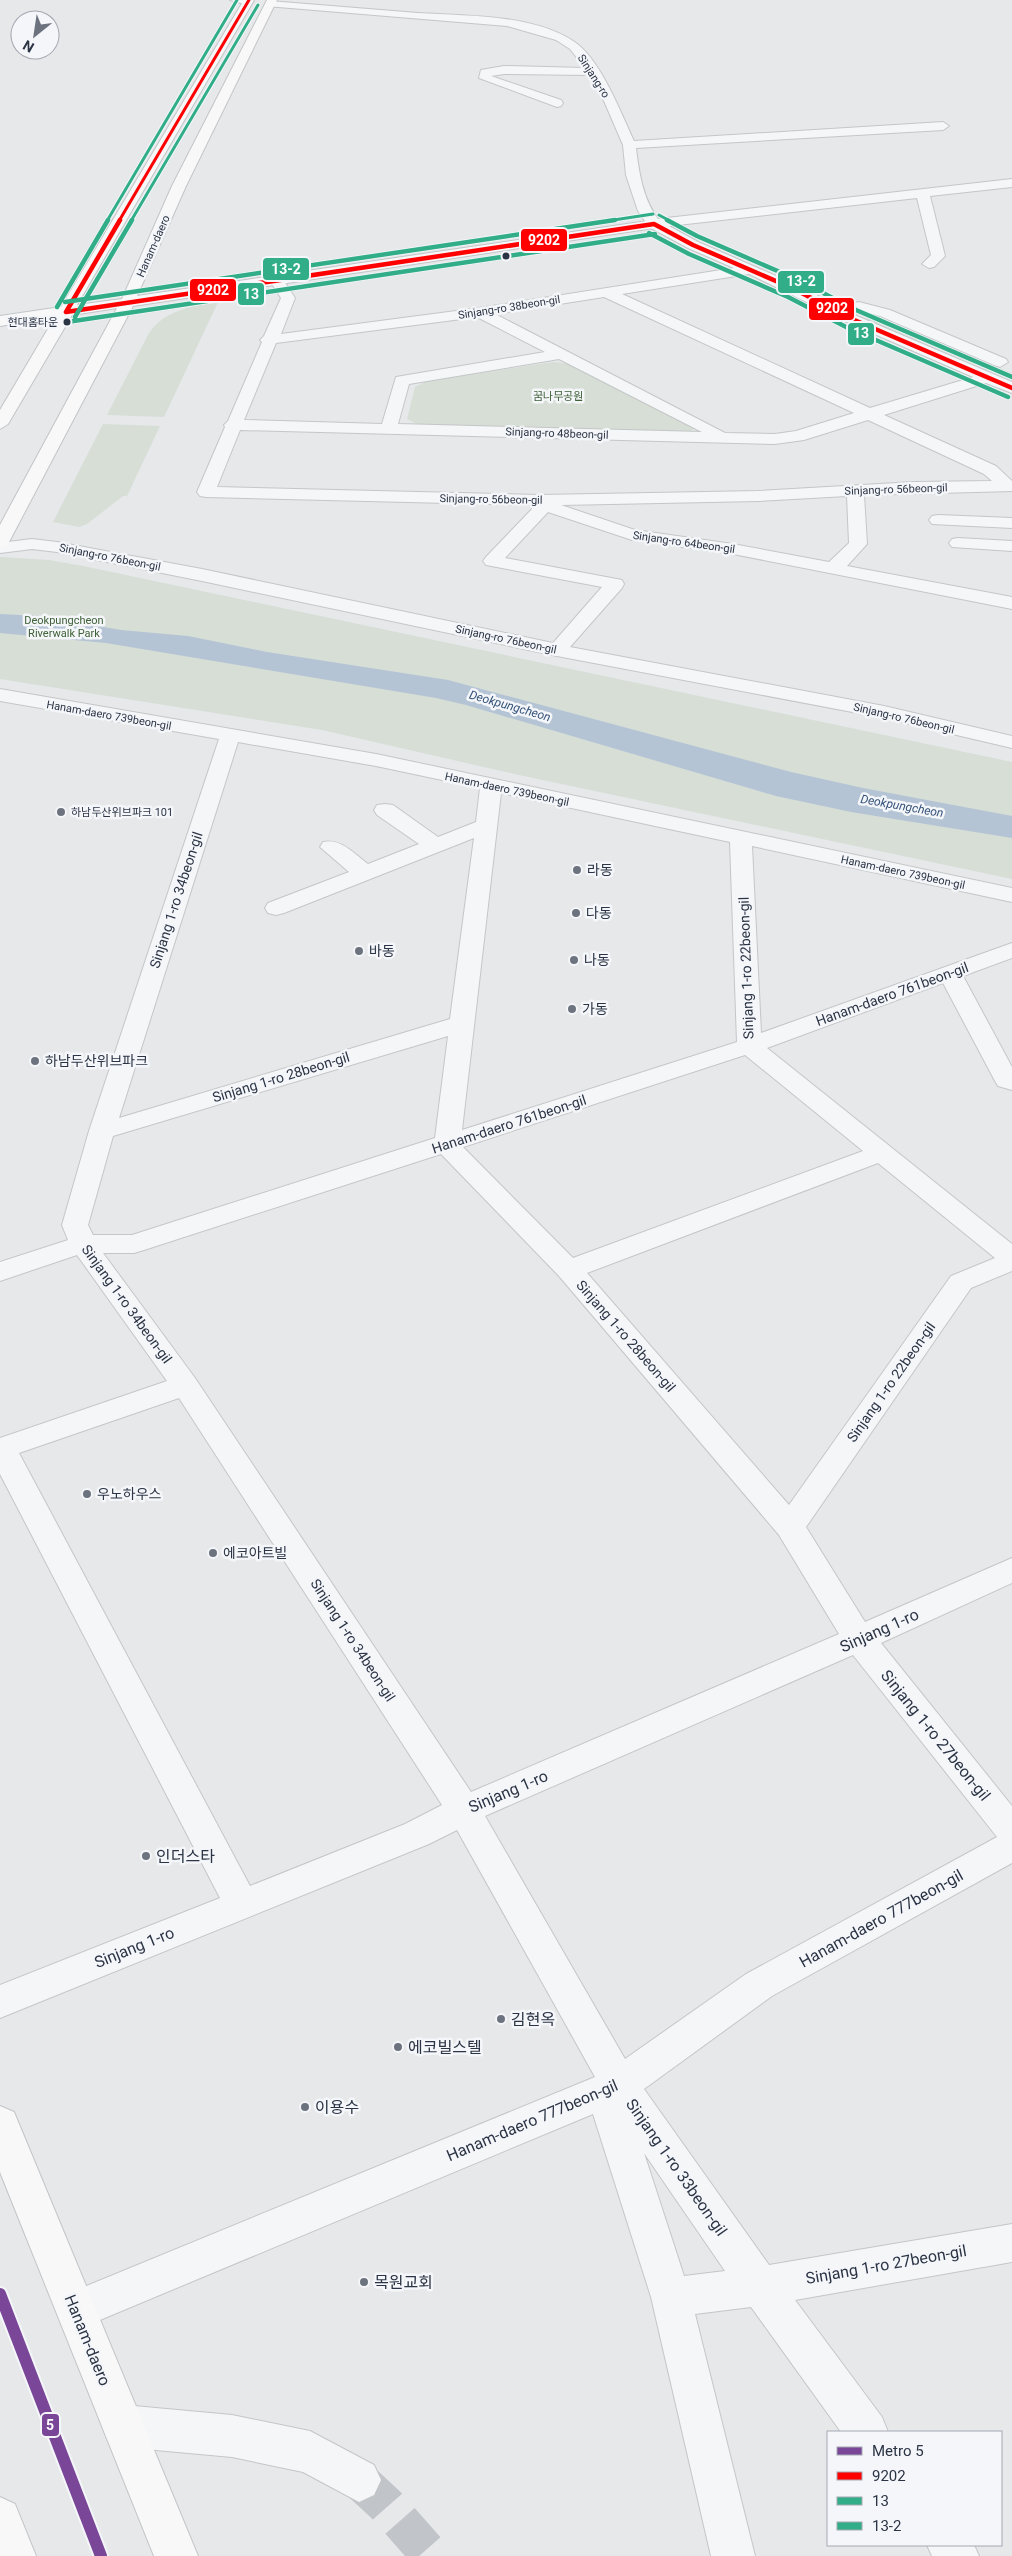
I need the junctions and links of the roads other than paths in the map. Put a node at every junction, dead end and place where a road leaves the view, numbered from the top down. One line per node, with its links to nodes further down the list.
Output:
1 (244, 1): 16 (main road)
2 (271, 2): 3 (street, Sinjang-ro); 15 (main road, Hanam-daero)
3 (593, 72): 4 (street); 6 (street, Sinjang-ro)
4 (557, 103)
5 (943, 126): 6 (street)
6 (629, 145): 9 (street, Sinjang-ro)
7 (1012, 183): 8 (street)
8 (922, 192): 9 (street); 10 (street)
9 (654, 224): 11 (street); 12 (main road)
10 (928, 264)
11 (749, 270): 13 (street); 14 (street, Sinjang-ro 38beon-gil)
12 (277, 281): 15 (main road); 19 (street, Sinjang-ro 56beon-gil)
13 (792, 288): 21 (street); 22 (street)
14 (605, 292): 17 (street, Sinjang-ro 38beon-gil); 24 (street)
15 (127, 303): 16 (main road); 34 (main road, Hanam-daero)
16 (66, 312): 18 (main road); 25 (main road)
17 (479, 312): 19 (street, Sinjang-ro 38beon-gil); 20 (street, Sinjang-ro 48beon-gil)
18 (0, 321)
19 (268, 340): 26 (street, Sinjang-ro 56beon-gil)
20 (560, 354): 27 (street); 28 (street, Sinjang-ro 48beon-gil)
21 (1012, 367)
22 (988, 377): 23 (street); 24 (street, Sinjang-ro 48beon-gil)
23 (1012, 388)
24 (868, 414): 28 (street, Sinjang-ro 48beon-gil); 29 (street, Sinjang-ro 56beon-gil)
25 (0, 424)
26 (232, 424): 27 (street, Sinjang-ro 48beon-gil); 31 (street, Sinjang-ro 56beon-gil)
27 (389, 428): 28 (street, Sinjang-ro 48beon-gil)
28 (725, 438)
29 (1009, 486): 30 (street, Sinjang-ro 56beon-gil)
30 (855, 491): 31 (street, Sinjang-ro 56beon-gil); 38 (street)
31 (542, 502): 38 (street, Sinjang-ro 64beon-gil); 40 (street)
32 (938, 520): 33 (street)
33 (1012, 523)
34 (0, 542)
35 (958, 543): 36 (street)
36 (1012, 546)
37 (0, 548): 40 (street, Sinjang-ro 76beon-gil)
38 (834, 568): 39 (street, Sinjang-ro 64beon-gil)
39 (1012, 603)
40 (557, 650): 43 (street, Sinjang-ro 76beon-gil)
41 (0, 695): 42 (street, Hanam-daero 739beon-gil)
42 (230, 736): 44 (street, Hanam-daero 739beon-gil); 58 (street, Sinjang 1-ro 34beon-gil)
43 (1012, 742)
44 (491, 786): 46 (street); 47 (street, Hanam-daero 739beon-gil)
45 (385, 810): 48 (street)
46 (486, 826): 48 (street); 55 (street)
47 (740, 838): 51 (street, Hanam-daero 739beon-gil); 56 (street, Sinjang 1-ro 22beon-gil)
48 (436, 846): 50 (street)
49 (331, 847): 50 (street)
50 (365, 874): 52 (street)
51 (1012, 895)
52 (276, 908)
53 (1012, 950): 54 (street, Hanam-daero 761beon-gil)
54 (950, 973): 56 (street, Hanam-daero 761beon-gil); 57 (street)
55 (461, 1024): 58 (street, Sinjang 1-ro 28beon-gil); 59 (street)
56 (748, 1046): 59 (street, Hanam-daero 761beon-gil); 60 (street, Sinjang 1-ro 22beon-gil)
57 (1012, 1083)
58 (102, 1131): 61 (street, Sinjang 1-ro 34beon-gil)
59 (447, 1145): 61 (street, Hanam-daero 761beon-gil); 63 (street, Sinjang 1-ro 28beon-gil)
60 (882, 1153): 62 (street, Sinjang 1-ro 22beon-gil); 63 (street)
61 (83, 1244): 64 (street, Hanam-daero 761beon-gil); 65 (street, Sinjang 1-ro 34beon-gil)
62 (1012, 1259): 67 (street, Sinjang 1-ro 22beon-gil)
63 (569, 1270): 67 (street, Sinjang 1-ro 28beon-gil)
64 (0, 1272)
65 (185, 1385): 66 (street); 70 (street, Sinjang 1-ro 34beon-gil)
66 (1, 1449): 73 (street)
67 (790, 1527): 69 (street, Sinjang 1-ro 28beon-gil)
68 (1012, 1570): 69 (street, Sinjang 1-ro)
69 (859, 1639): 70 (street, Sinjang 1-ro); 71 (street, Sinjang 1-ro 27beon-gil)
70 (464, 1810): 73 (street, Sinjang 1-ro); 75 (street, Sinjang 1-ro 33beon-gil)
71 (1012, 1831)
72 (1012, 1846): 75 (street, Hanam-daero 777beon-gil)
73 (241, 1904): 74 (street, Sinjang 1-ro)
74 (0, 2002)
75 (612, 2088): 78 (street, Sinjang 1-ro 33beon-gil); 79 (street); 80 (street, Hanam-daero 777beon-gil)
76 (0, 2124): 80 (main road, Hanam-daero)
77 (1012, 2242): 78 (street, Sinjang 1-ro 27beon-gil)
78 (760, 2286): 79 (street, Sinjang 1-ro 27beon-gil); 82 (street, Sinjang 1-ro 33beon-gil)
79 (670, 2297): 87 (street)
80 (76, 2310): 81 (main road, Hanam-daero)
81 (123, 2426): 83 (street); 86 (main road, Hanam-daero)
82 (866, 2431)
83 (359, 2480)
84 (0, 2518): 85 (main road)
85 (14, 2556)
86 (176, 2556)
87 (733, 2556)

